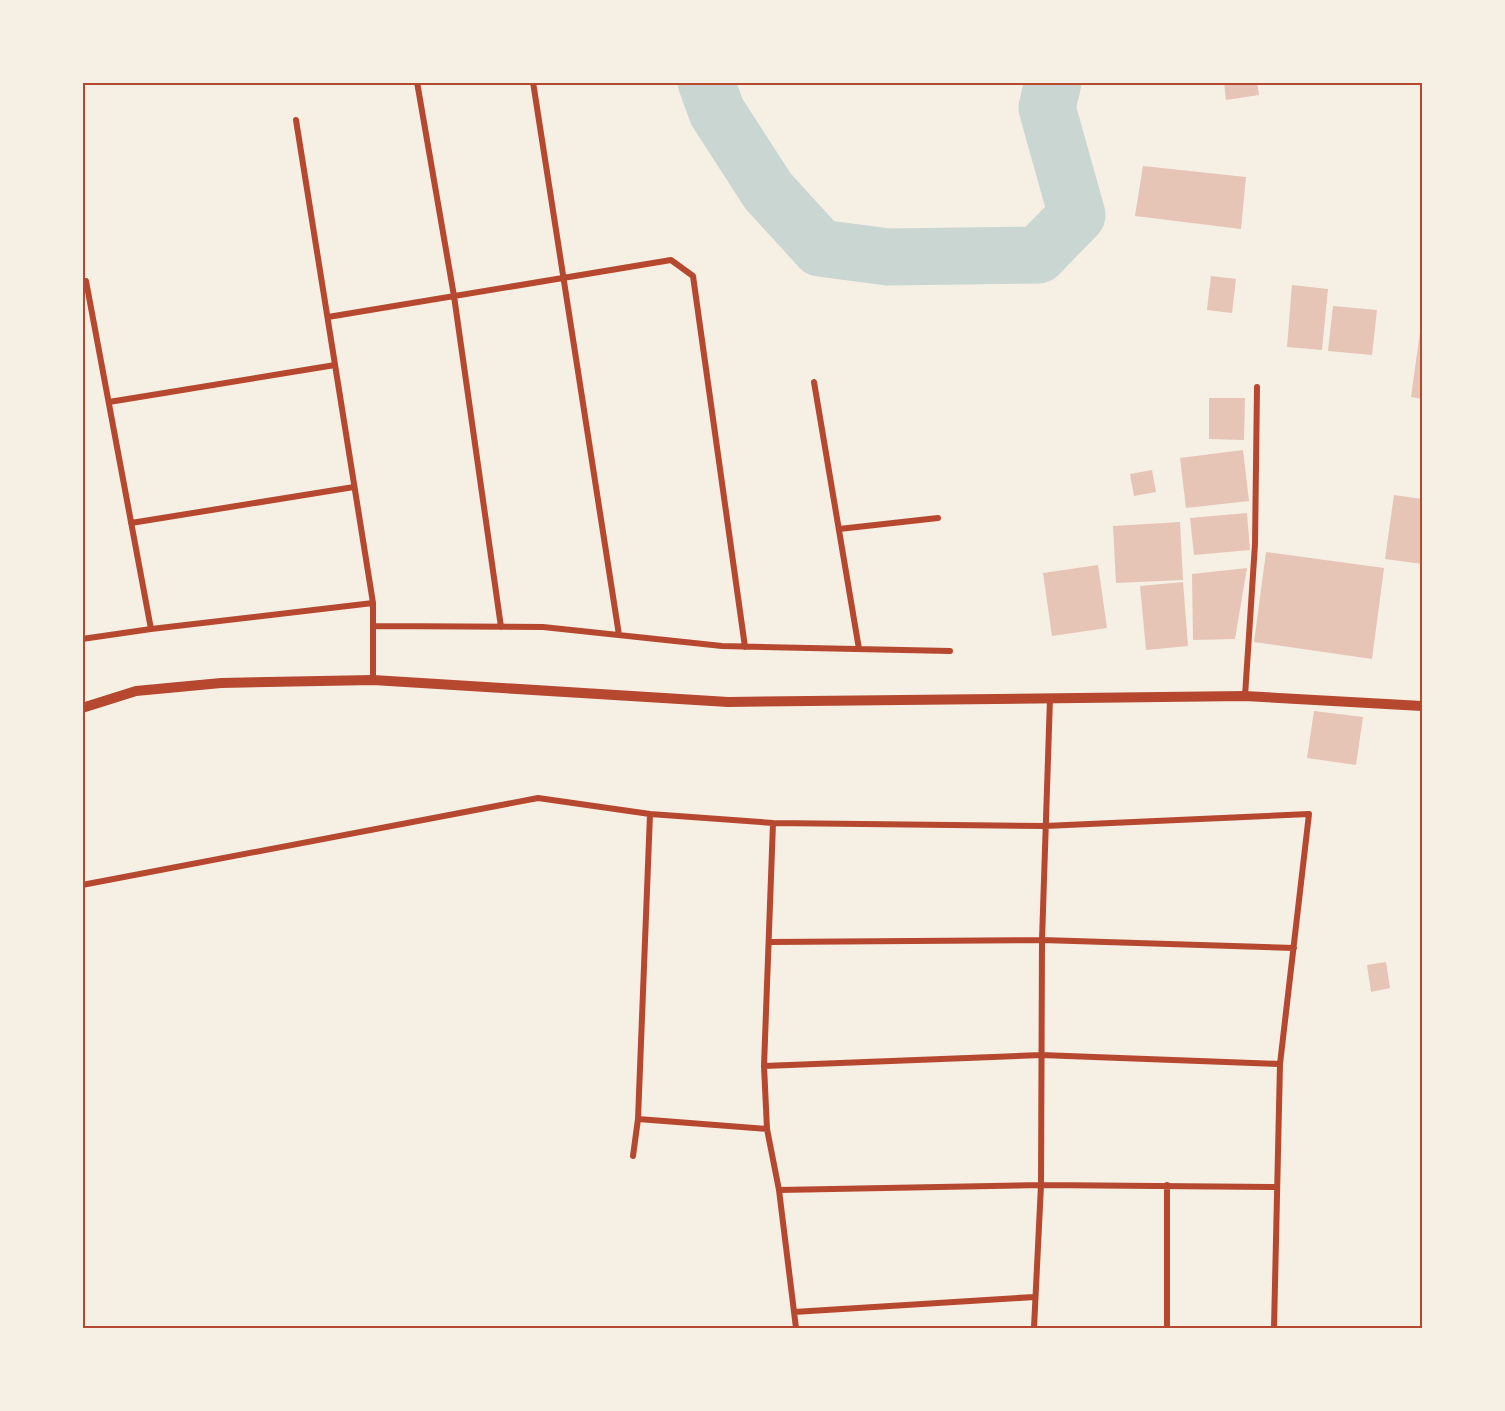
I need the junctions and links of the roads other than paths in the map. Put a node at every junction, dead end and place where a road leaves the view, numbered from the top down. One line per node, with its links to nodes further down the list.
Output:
1 (417, 82): 6 (street)
2 (533, 82): 4 (street)
3 (296, 120): 7 (street)
4 (564, 278): 6 (street); 20 (street); 22 (street)
5 (86, 281): 11 (street)
6 (454, 296): 7 (street); 18 (street)
7 (328, 317): 8 (street)
8 (335, 365): 11 (street); 12 (street)
9 (814, 381): 15 (street)
10 (1257, 387): 26 (street)
11 (109, 402): 14 (street)
12 (354, 487): 14 (street); 16 (street)
13 (938, 518): 15 (street)
14 (131, 523): 19 (street)
15 (839, 529): 23 (street)
16 (373, 603): 17 (street); 19 (street)
17 (374, 626): 18 (street); 25 (street)
18 (501, 627): 20 (street)
19 (150, 629): 21 (street)
20 (619, 635): 22 (street)
21 (82, 639)
22 (745, 646): 23 (street)
23 (859, 649): 24 (street)
24 (950, 651)
25 (373, 680): 27 (street); 29 (street)
26 (1245, 696): 27 (street); 28 (street)
27 (1050, 698): 32 (street)
28 (1422, 706)
29 (82, 708)
30 (650, 814): 31 (street); 33 (street); 40 (street)
31 (773, 823): 32 (street); 35 (street)
32 (1045, 826): 34 (street); 36 (street)
33 (82, 885)
34 (1042, 940): 35 (street); 36 (street); 37 (street)
35 (770, 942): 39 (street)
36 (1294, 948): 38 (street)
37 (1041, 1055): 38 (street); 39 (street); 43 (street)
38 (1280, 1064): 45 (street)
39 (764, 1066): 41 (street)
40 (638, 1119): 41 (street); 42 (street)
41 (767, 1129): 46 (street)
42 (633, 1156)
43 (1041, 1185): 44 (street); 46 (street); 47 (street)
44 (1167, 1185): 45 (street); 51 (street)
45 (1276, 1187): 52 (street)
46 (780, 1190): 48 (street)
47 (1034, 1297): 48 (street); 50 (street)
48 (794, 1312): 49 (street)
49 (796, 1329)
50 (1034, 1329)
51 (1167, 1329)
52 (1274, 1329)

